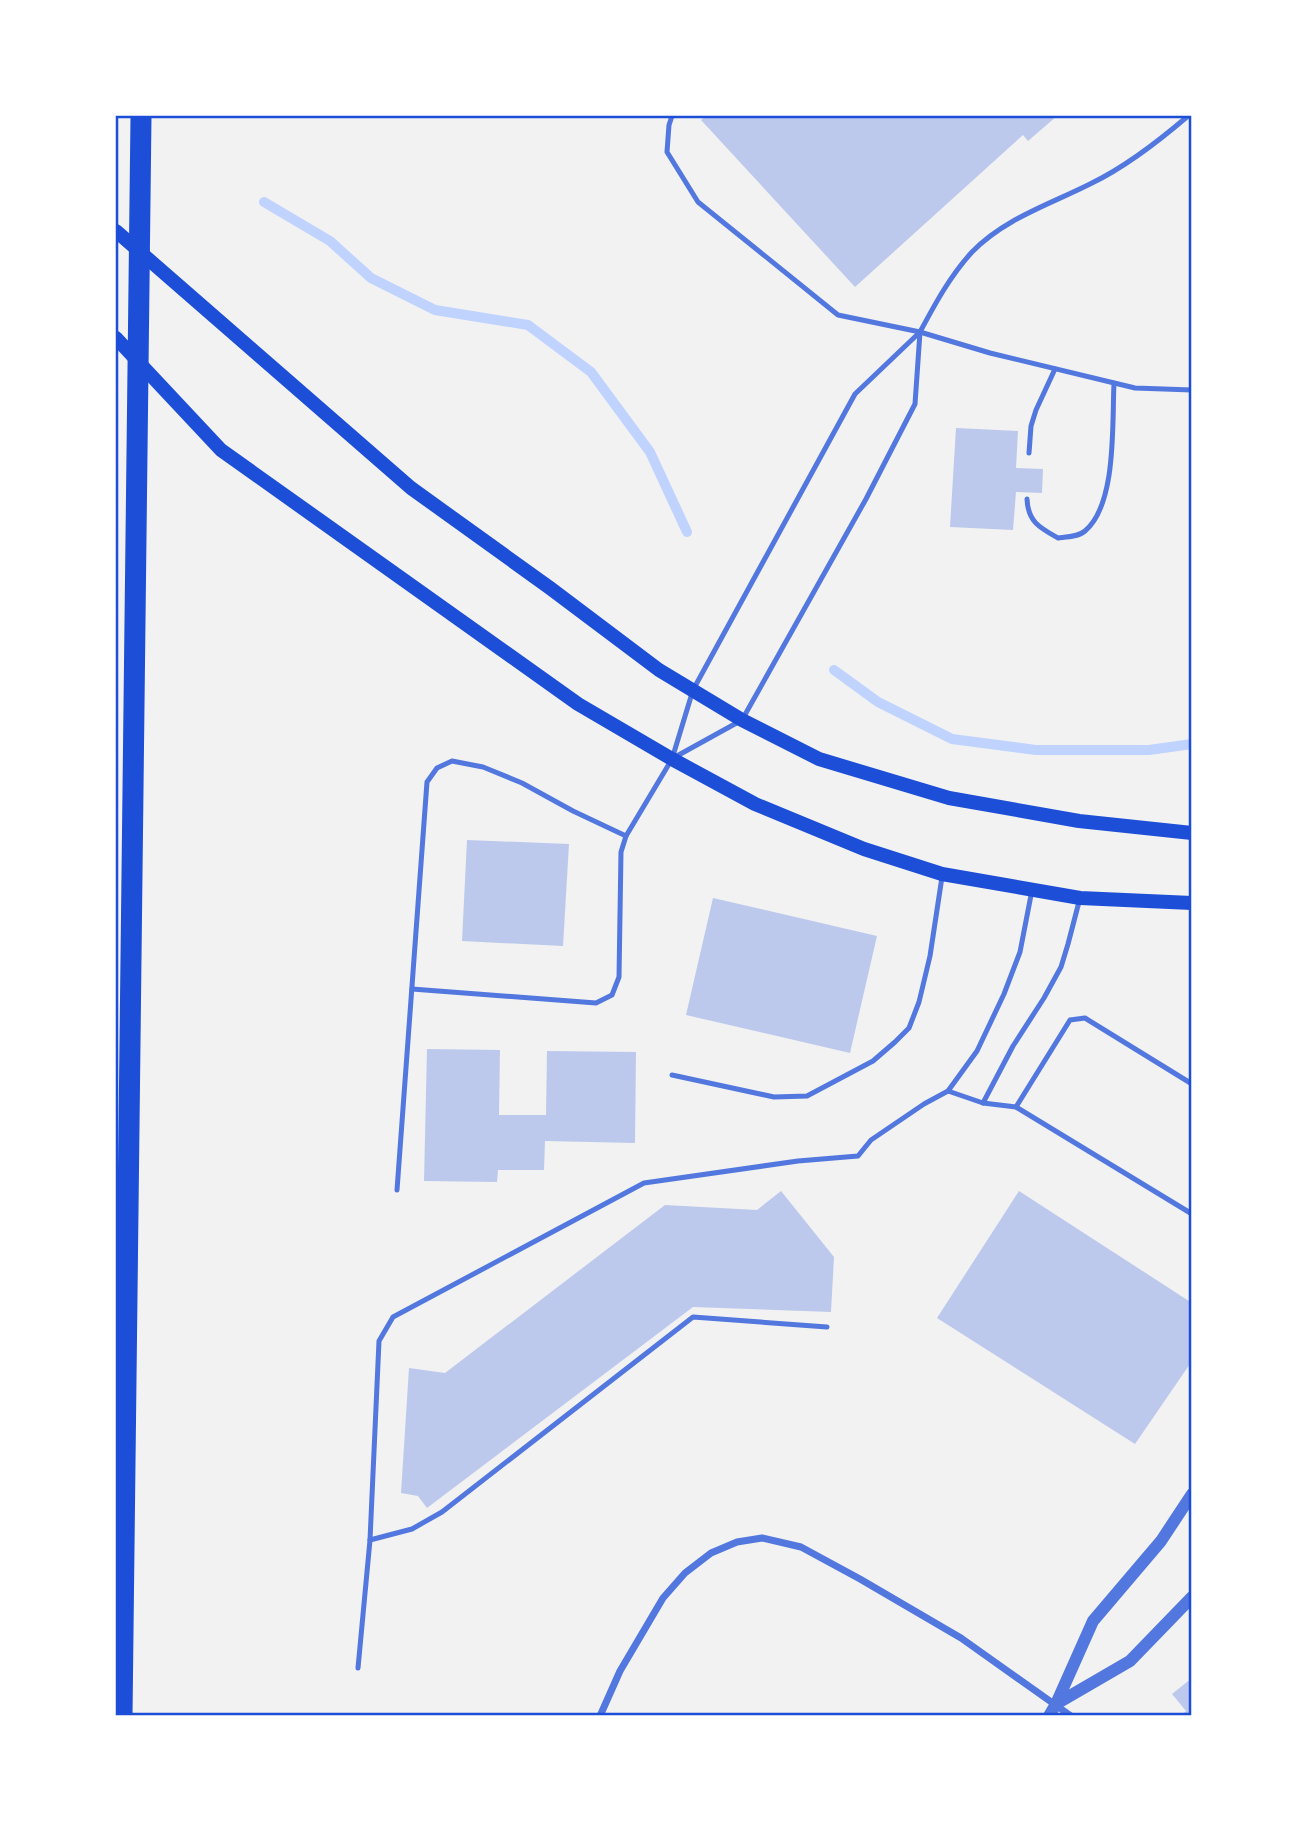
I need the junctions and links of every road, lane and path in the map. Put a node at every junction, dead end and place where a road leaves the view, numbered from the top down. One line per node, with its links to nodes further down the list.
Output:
1 (141, 116): 35 (highway)
2 (671, 116): 5 (lane)
3 (1188, 116): 5 (lane)
4 (116, 231): 12 (main road)
5 (920, 332): 7 (lane); 12 (lane); 13 (lane)
6 (116, 338): 14 (main road)
7 (1055, 369): 8 (lane); 10 (lane)
8 (1114, 383): 9 (lane); 11 (lane)
9 (1192, 390)
10 (1029, 453)
11 (1027, 499)
12 (693, 690): 13 (main road); 14 (lane)
13 (742, 720): 14 (lane); 15 (main road)
14 (672, 759): 16 (lane); 17 (main road)
15 (1192, 833)
16 (625, 836): 21 (lane); 21 (lane)
17 (942, 874): 18 (main road); 22 (lane)
18 (1032, 890): 19 (main road); 24 (lane)
19 (1080, 898): 20 (main road); 25 (lane)
20 (1192, 903)
21 (412, 989): 27 (lane)
22 (672, 1075)
23 (1192, 1084): 26 (lane)
24 (948, 1091): 25 (lane); 31 (lane)
25 (983, 1103): 26 (lane)
26 (1016, 1107): 28 (lane)
27 (397, 1190)
28 (1192, 1214)
29 (827, 1326): 31 (lane)
30 (1192, 1494): 34 (street)
31 (370, 1540): 33 (lane)
32 (1192, 1597): 34 (street)
33 (358, 1668)
34 (1056, 1704): 36 (street); 37 (street); 38 (street)
35 (122, 1716)
36 (600, 1716)
37 (1049, 1716)
38 (1071, 1716)

